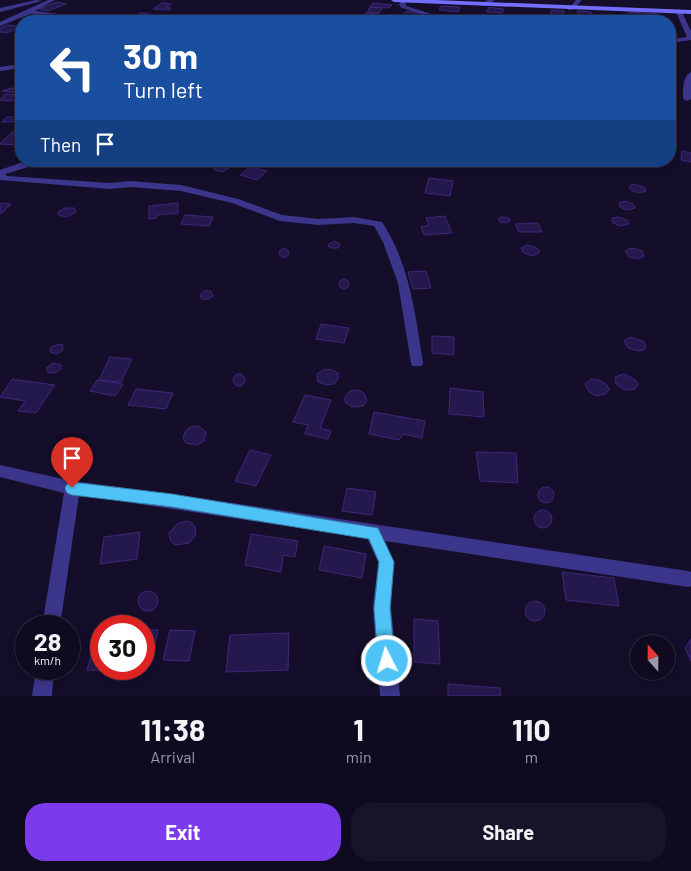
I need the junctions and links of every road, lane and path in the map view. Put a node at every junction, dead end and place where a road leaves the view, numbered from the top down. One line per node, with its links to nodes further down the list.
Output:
1 (43, 0): 10 (street)
2 (52, 0): 11 (street)
3 (394, 0): 6 (main road)
4 (492, 0): 8 (street)
5 (579, 0): 9 (street)
6 (403, 1): 7 (main road); 16 (street)
7 (416, 1): 8 (main road)
8 (483, 5): 9 (main road)
9 (570, 9): 12 (main road)
10 (0, 10)
11 (28, 12): 14 (street); 15 (street)
12 (678, 12): 13 (main road); 19 (street)
13 (691, 12)
14 (21, 15)
15 (56, 15)
16 (432, 15)
17 (15, 18): 18 (street)
18 (0, 24)
19 (676, 40)
20 (15, 67): 21 (street)
21 (0, 69)
22 (691, 74): 23 (street)
23 (688, 99)
24 (20, 167): 25 (street)
25 (0, 174): 26 (street)
26 (416, 363)
27 (0, 471): 28 (street)
28 (72, 488): 29 (street); 31 (street)
29 (373, 533): 30 (street); 34 (street)
30 (688, 579)
31 (53, 615)
32 (44, 680): 33 (street)
33 (42, 696)
34 (390, 696)

